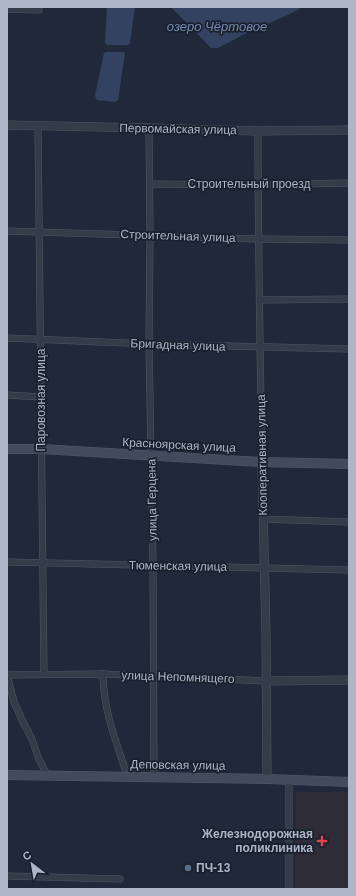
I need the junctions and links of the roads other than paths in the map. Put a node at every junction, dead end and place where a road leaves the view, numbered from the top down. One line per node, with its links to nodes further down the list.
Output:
1 (7, 9): 2 (street)
2 (39, 10)
3 (7, 125): 4 (street, Первомайская улица)
4 (38, 126): 5 (street, Первомайская улица); 12 (street, Паровозная улица)
5 (149, 128): 7 (street, Первомайская улица); 9 (street, улица Герцена)
6 (349, 130): 7 (street, Первомайская улица)
7 (258, 131): 10 (street, Кооперативная улица)
8 (349, 183): 10 (street, Строительный проезд)
9 (150, 184): 10 (street, Строительный проезд); 13 (street, улица Герцена)
10 (258, 185): 14 (street, Кооперативная улица)
11 (7, 231): 12 (street, Строительная улица)
12 (38, 232): 13 (street, Строительная улица); 19 (street, Паровозная улица)
13 (150, 235): 14 (street, Строительная улица); 20 (street, улица Герцена)
14 (258, 239): 15 (street, Строительная улица); 17 (street, Кооперативная улица)
15 (349, 240)
16 (349, 299): 17 (street)
17 (260, 300): 21 (street, Кооперативная улица)
18 (7, 338): 19 (street, Бригадная улица)
19 (41, 339): 20 (street, Бригадная улица); 24 (street, Паровозная улица)
20 (149, 344): 21 (street, Бригадная улица); 27 (street, улица Герцена)
21 (260, 347): 22 (street, Бригадная улица); 28 (street, Кооперативная улица)
22 (349, 349)
23 (7, 395): 24 (street)
24 (41, 397): 26 (street, Паровозная улица)
25 (7, 449): 26 (main road, Красноярская улица)
26 (41, 449): 27 (main road, Красноярская улица); 33 (street, Паровозная улица)
27 (152, 455): 28 (main road, Красноярская улица); 34 (street, улица Герцена)
28 (262, 462): 29 (main road, Красноярская улица); 30 (street, Кооперативная улица)
29 (349, 464)
30 (263, 519): 31 (street); 35 (street, Кооперативная улица)
31 (349, 522)
32 (7, 562): 33 (street, Тюменская улица)
33 (43, 563): 34 (street, Тюменская улица); 37 (street, Паровозная улица)
34 (153, 565): 35 (street, Тюменская улица); 40 (street, улица Герцена)
35 (265, 568): 36 (street, Тюменская улица); 41 (street, Кооперативная улица)
36 (349, 570)
37 (44, 674): 38 (street, улица Непомнящего); 39 (street, улица Непомнящего)
38 (103, 674): 40 (street, улица Непомнящего); 43 (street)
39 (7, 675): 45 (street)
40 (153, 677): 41 (street, улица Непомнящего); 46 (street, улица Герцена)
41 (266, 680): 42 (street, улица Непомнящего); 47 (street, Кооперативная улица)
42 (349, 680)
43 (125, 769)
44 (7, 775): 45 (main road, Деповская улица)
45 (47, 775): 46 (main road, Деповская улица)
46 (154, 777): 47 (main road, Деповская улица)
47 (267, 779): 48 (main road, Деповская улица)
48 (289, 779): 49 (main road, Деповская улица); 52 (street)
49 (349, 782)
50 (7, 876): 51 (street)
51 (120, 879)
52 (289, 889)

